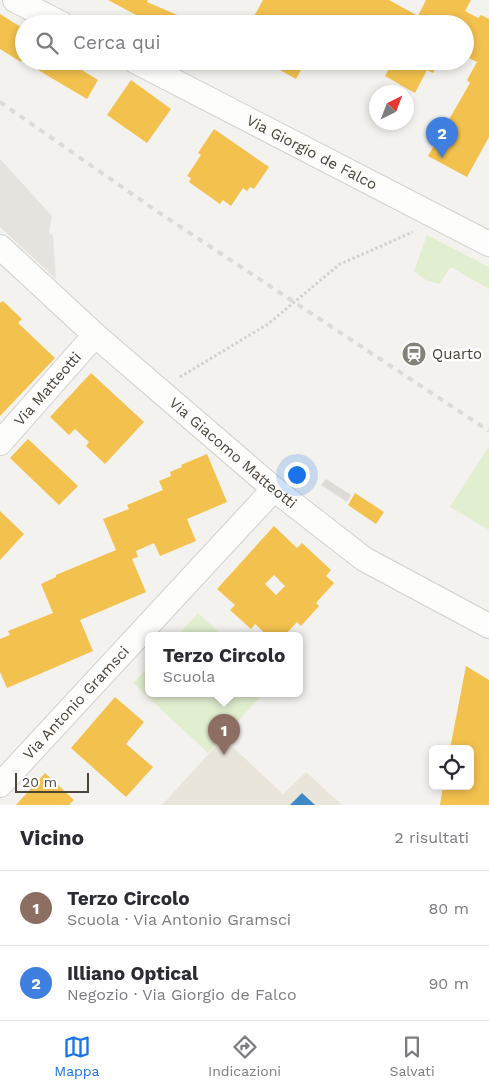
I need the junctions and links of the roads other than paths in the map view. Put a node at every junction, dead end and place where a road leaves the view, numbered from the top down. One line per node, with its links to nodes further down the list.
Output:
1 (15, 0): 2 (street)
2 (44, 15)
3 (152, 70): 4 (street, Via Giorgio de Falco)
4 (489, 244)
5 (0, 247): 6 (street, Via Giacomo Matteotti)
6 (96, 335): 7 (street, Via Matteotti); 8 (street, Via Giacomo Matteotti)
7 (0, 443)
8 (274, 488): 9 (street, Via Giacomo Matteotti); 10 (street, Via Antonio Gramsci)
9 (489, 626)
10 (0, 785)

